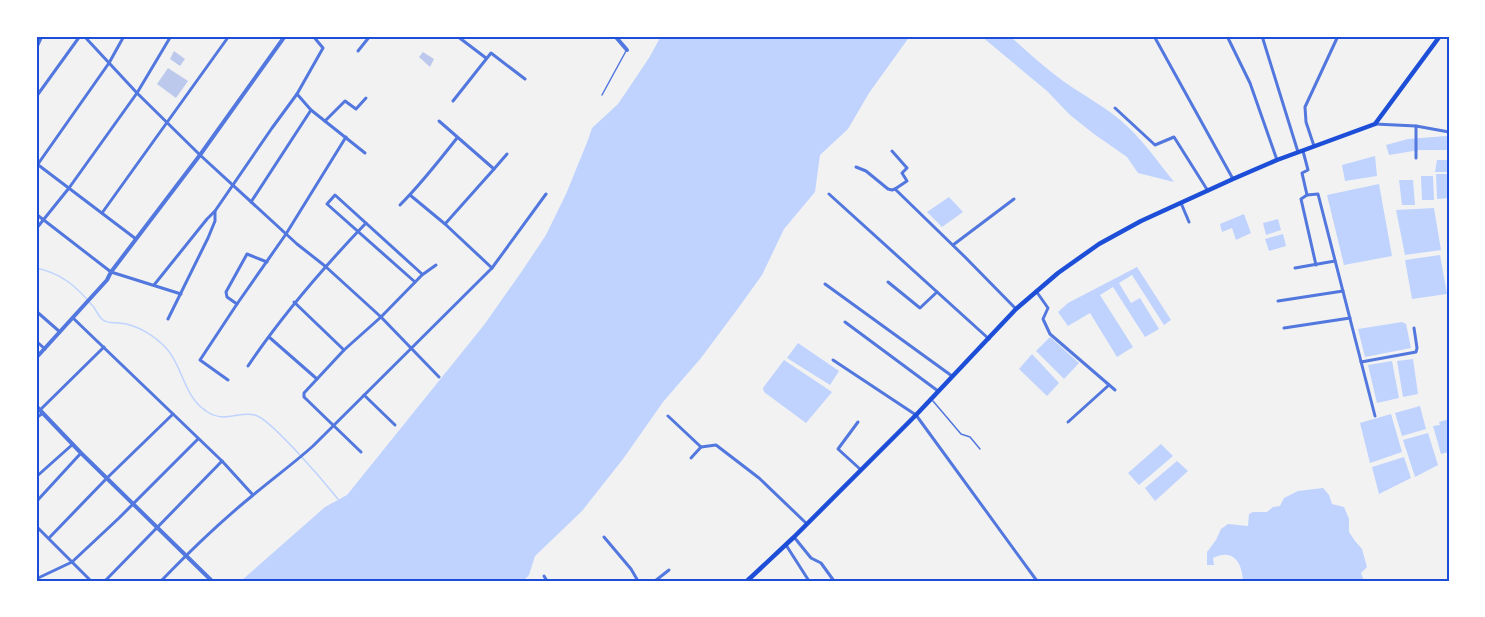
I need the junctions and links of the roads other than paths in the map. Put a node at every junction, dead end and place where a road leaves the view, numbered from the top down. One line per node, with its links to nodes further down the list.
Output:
1 (42, 36): 16 (street)
2 (82, 36): 20 (street); 25 (street)
3 (123, 36): 20 (street)
4 (171, 36): 22 (street)
5 (229, 36): 32 (street)
6 (285, 36): 43 (street)
7 (313, 36): 23 (street)
8 (370, 36): 18 (street)
9 (458, 36): 19 (street)
10 (615, 36): 17 (street)
11 (1154, 36): 49 (street)
12 (1227, 36): 45 (street)
13 (1262, 36): 40 (street)
14 (1338, 36): 38 (street)
15 (1440, 36): 33 (main road)
16 (36, 49)
17 (627, 50): 24 (lane)
18 (358, 51)
19 (486, 58): 21 (street); 27 (street)
20 (110, 63): 22 (street); 46 (street)
21 (525, 79)
22 (137, 93): 32 (street); 51 (street)
23 (297, 94): 29 (street); 50 (street)
24 (602, 95)
25 (36, 97)
26 (366, 98): 30 (street)
27 (453, 101)
28 (1115, 108): 53 (street)
29 (311, 110): 30 (street); 59 (street)
30 (325, 121): 36 (street)
31 (439, 121): 37 (street)
32 (167, 123): 43 (street); 63 (street)
33 (1375, 124): 34 (street); 38 (main road)
34 (1416, 126): 35 (street); 44 (street)
35 (1449, 132)
36 (346, 137): 41 (street); 71 (street)
37 (457, 138): 48 (street); 56 (street)
38 (1314, 146): 40 (main road)
39 (892, 151): 52 (street)
40 (1300, 151): 45 (main road); 57 (street)
41 (365, 153)
42 (507, 154): 48 (street)
43 (200, 155): 50 (street); 72 (street)
44 (1416, 158)
45 (1277, 160): 49 (main road)
46 (37, 163): 51 (street)
47 (856, 167): 52 (street)
48 (494, 170): 68 (street)
49 (1233, 179): 53 (main road)
50 (233, 185): 59 (street); 62 (street)
51 (69, 188): 63 (street); 65 (street)
52 (895, 189): 73 (street)
53 (1208, 190): 60 (main road)
54 (546, 194): 79 (street)
55 (829, 194): 89 (street)
56 (410, 195): 61 (street); 68 (street)
57 (1307, 195): 74 (street); 77 (street)
58 (1014, 199): 73 (street)
59 (251, 202): 71 (street)
60 (1180, 203): 66 (street); 87 (main road)
61 (400, 205)
62 (215, 212): 86 (street); 90 (street)
63 (102, 213): 72 (street)
64 (36, 214): 65 (street)
65 (43, 220): 69 (street); 81 (street)
66 (1189, 222)
67 (366, 223): 70 (street); 70 (street); 82 (street)
68 (444, 224): 79 (street)
69 (36, 229)
70 (358, 231): 78 (street); 83 (street)
71 (286, 234): 75 (street); 78 (street)
72 (136, 239): 81 (street)
73 (953, 245): 94 (street)
74 (1335, 261): 77 (street); 88 (street)
75 (267, 262): 93 (street); 93 (street)
76 (436, 265): 82 (street)
77 (1317, 265): 80 (street)
78 (325, 266): 92 (street); 96 (street)
79 (492, 268): 109 (street)
80 (1295, 268)
81 (111, 272): 86 (street); 97 (street)
82 (422, 275): 83 (street)
83 (415, 282): 96 (street)
84 (888, 282): 89 (street)
85 (825, 284): 115 (street)
86 (154, 285): 90 (street)
87 (1036, 291): 94 (main road); 119 (street)
88 (1343, 291): 91 (street); 98 (street)
89 (937, 292): 105 (street)
90 (181, 294): 99 (street)
91 (1278, 301)
92 (294, 302): 104 (street); 110 (street)
93 (237, 304): 117 (street)
94 (1016, 309): 105 (main road)
95 (36, 310): 103 (street)
96 (381, 317): 109 (street); 110 (street)
97 (73, 318): 103 (street); 107 (street)
98 (1350, 318): 101 (street); 113 (street)
99 (168, 319)
100 (845, 322): 121 (street)
101 (1284, 328)
102 (1414, 328): 113 (street)
103 (60, 332): 108 (street)
104 (268, 336): 114 (street); 118 (street)
105 (989, 339): 115 (main road)
106 (36, 341): 108 (street)
107 (104, 347): 125 (street); 126 (street)
108 (45, 349): 111 (street)
109 (411, 349): 116 (street); 122 (street)
110 (344, 350): 118 (street)
111 (36, 358)
112 (833, 360): 127 (street)
113 (1361, 362): 129 (street)
114 (248, 366)
115 (952, 376): 121 (main road)
116 (439, 377)
117 (228, 380)
118 (317, 380): 133 (street)
119 (1109, 385): 120 (street); 132 (street)
120 (1115, 390)
121 (938, 391): 123 (main road)
122 (364, 395): 133 (street); 134 (street)
123 (931, 398): 127 (main road); 138 (lane)
124 (36, 406): 125 (street)
125 (41, 412): 130 (street); 136 (street)
126 (173, 414): 135 (street); 145 (street)
127 (916, 415): 143 (main road); 173 (street)
128 (668, 416): 137 (street)
129 (1375, 416)
130 (36, 418)
131 (858, 422): 143 (street)
132 (1068, 422)
133 (334, 425): 139 (street); 146 (street)
134 (394, 425)
135 (198, 440): 142 (street); 148 (street)
136 (73, 444): 140 (street); 144 (street)
137 (701, 447): 141 (street); 149 (street)
138 (980, 449)
139 (361, 452)
140 (81, 453): 145 (street); 147 (street)
141 (691, 458)
142 (222, 461): 146 (street); 151 (street)
143 (860, 469): 149 (main road)
144 (36, 477)
145 (107, 478): 148 (street); 156 (street)
146 (253, 495): 158 (street)
147 (36, 502)
148 (133, 503): 151 (street); 159 (street)
149 (807, 524): 155 (main road)
150 (36, 526): 152 (street)
151 (157, 528): 158 (street); 164 (street)
152 (43, 533): 153 (street); 156 (street)
153 (36, 536)
154 (604, 537): 168 (street)
155 (794, 537): 157 (main road); 172 (street)
156 (49, 538): 159 (street)
157 (786, 545): 170 (main road); 171 (street)
158 (186, 555): 165 (street); 166 (street)
159 (72, 562): 162 (street); 163 (street)
160 (669, 570): 169 (street)
161 (544, 576): 167 (street)
162 (36, 579)
163 (91, 581)
164 (105, 581)
165 (161, 581)
166 (212, 581)
167 (547, 581)
168 (638, 581)
169 (655, 581)
170 (747, 581)
171 (809, 581)
172 (834, 581)
173 (1037, 581)

